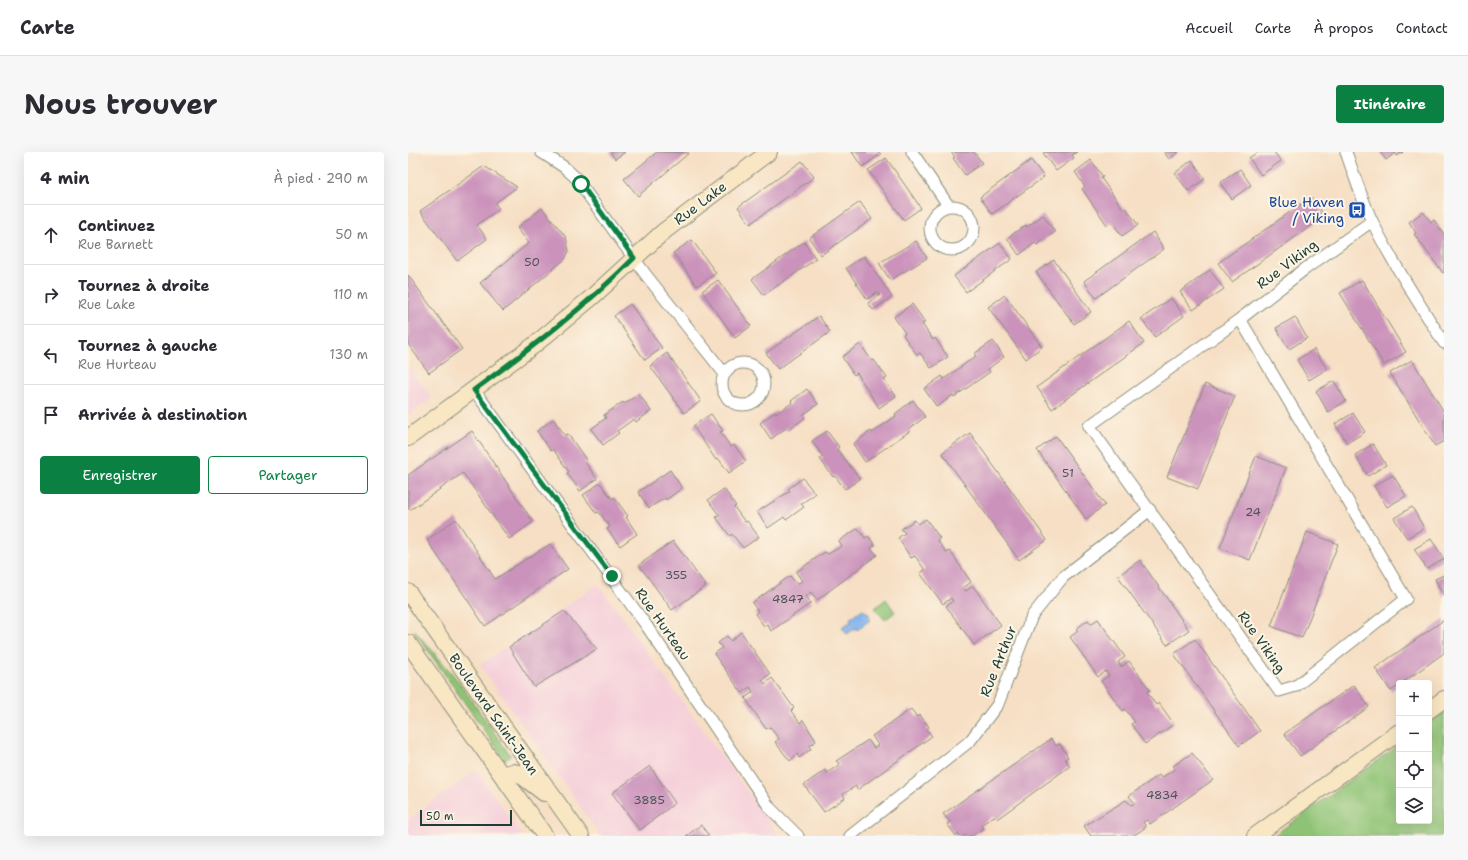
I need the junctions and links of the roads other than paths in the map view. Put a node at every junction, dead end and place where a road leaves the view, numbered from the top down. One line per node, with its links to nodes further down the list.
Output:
1 (541, 152): 7 (street)
2 (769, 152): 7 (street, Rue Lake)
3 (912, 152): 5 (street)
4 (1346, 152): 6 (street)
5 (948, 205): 5 (street)
6 (1372, 221): 8 (street, Rue Viking); 9 (street)
7 (634, 258): 10 (street); 11 (street, Rue Lake)
8 (1240, 319): 13 (street, Rue Viking); 13 (street, Rue Viking)
9 (1444, 344)
10 (724, 373)
11 (474, 390): 12 (street, Rue Lake); 23 (street, Rue Hurteau)
12 (408, 438)
13 (1150, 510): 24 (street, Rue Arthur)
14 (408, 592): 20 (street, Boulevard Saint-Jean)
15 (408, 643): 19 (street, Boulevard Saint-Jean)
16 (1444, 699): 17 (street)
17 (1432, 708)
18 (1396, 734): 25 (street)
19 (502, 775): 20 (street); 21 (street, Boulevard Saint-Jean)
20 (556, 801): 22 (street, Boulevard Saint-Jean)
21 (545, 836)
22 (581, 836)
23 (798, 836)
24 (850, 836)
25 (1255, 836)

